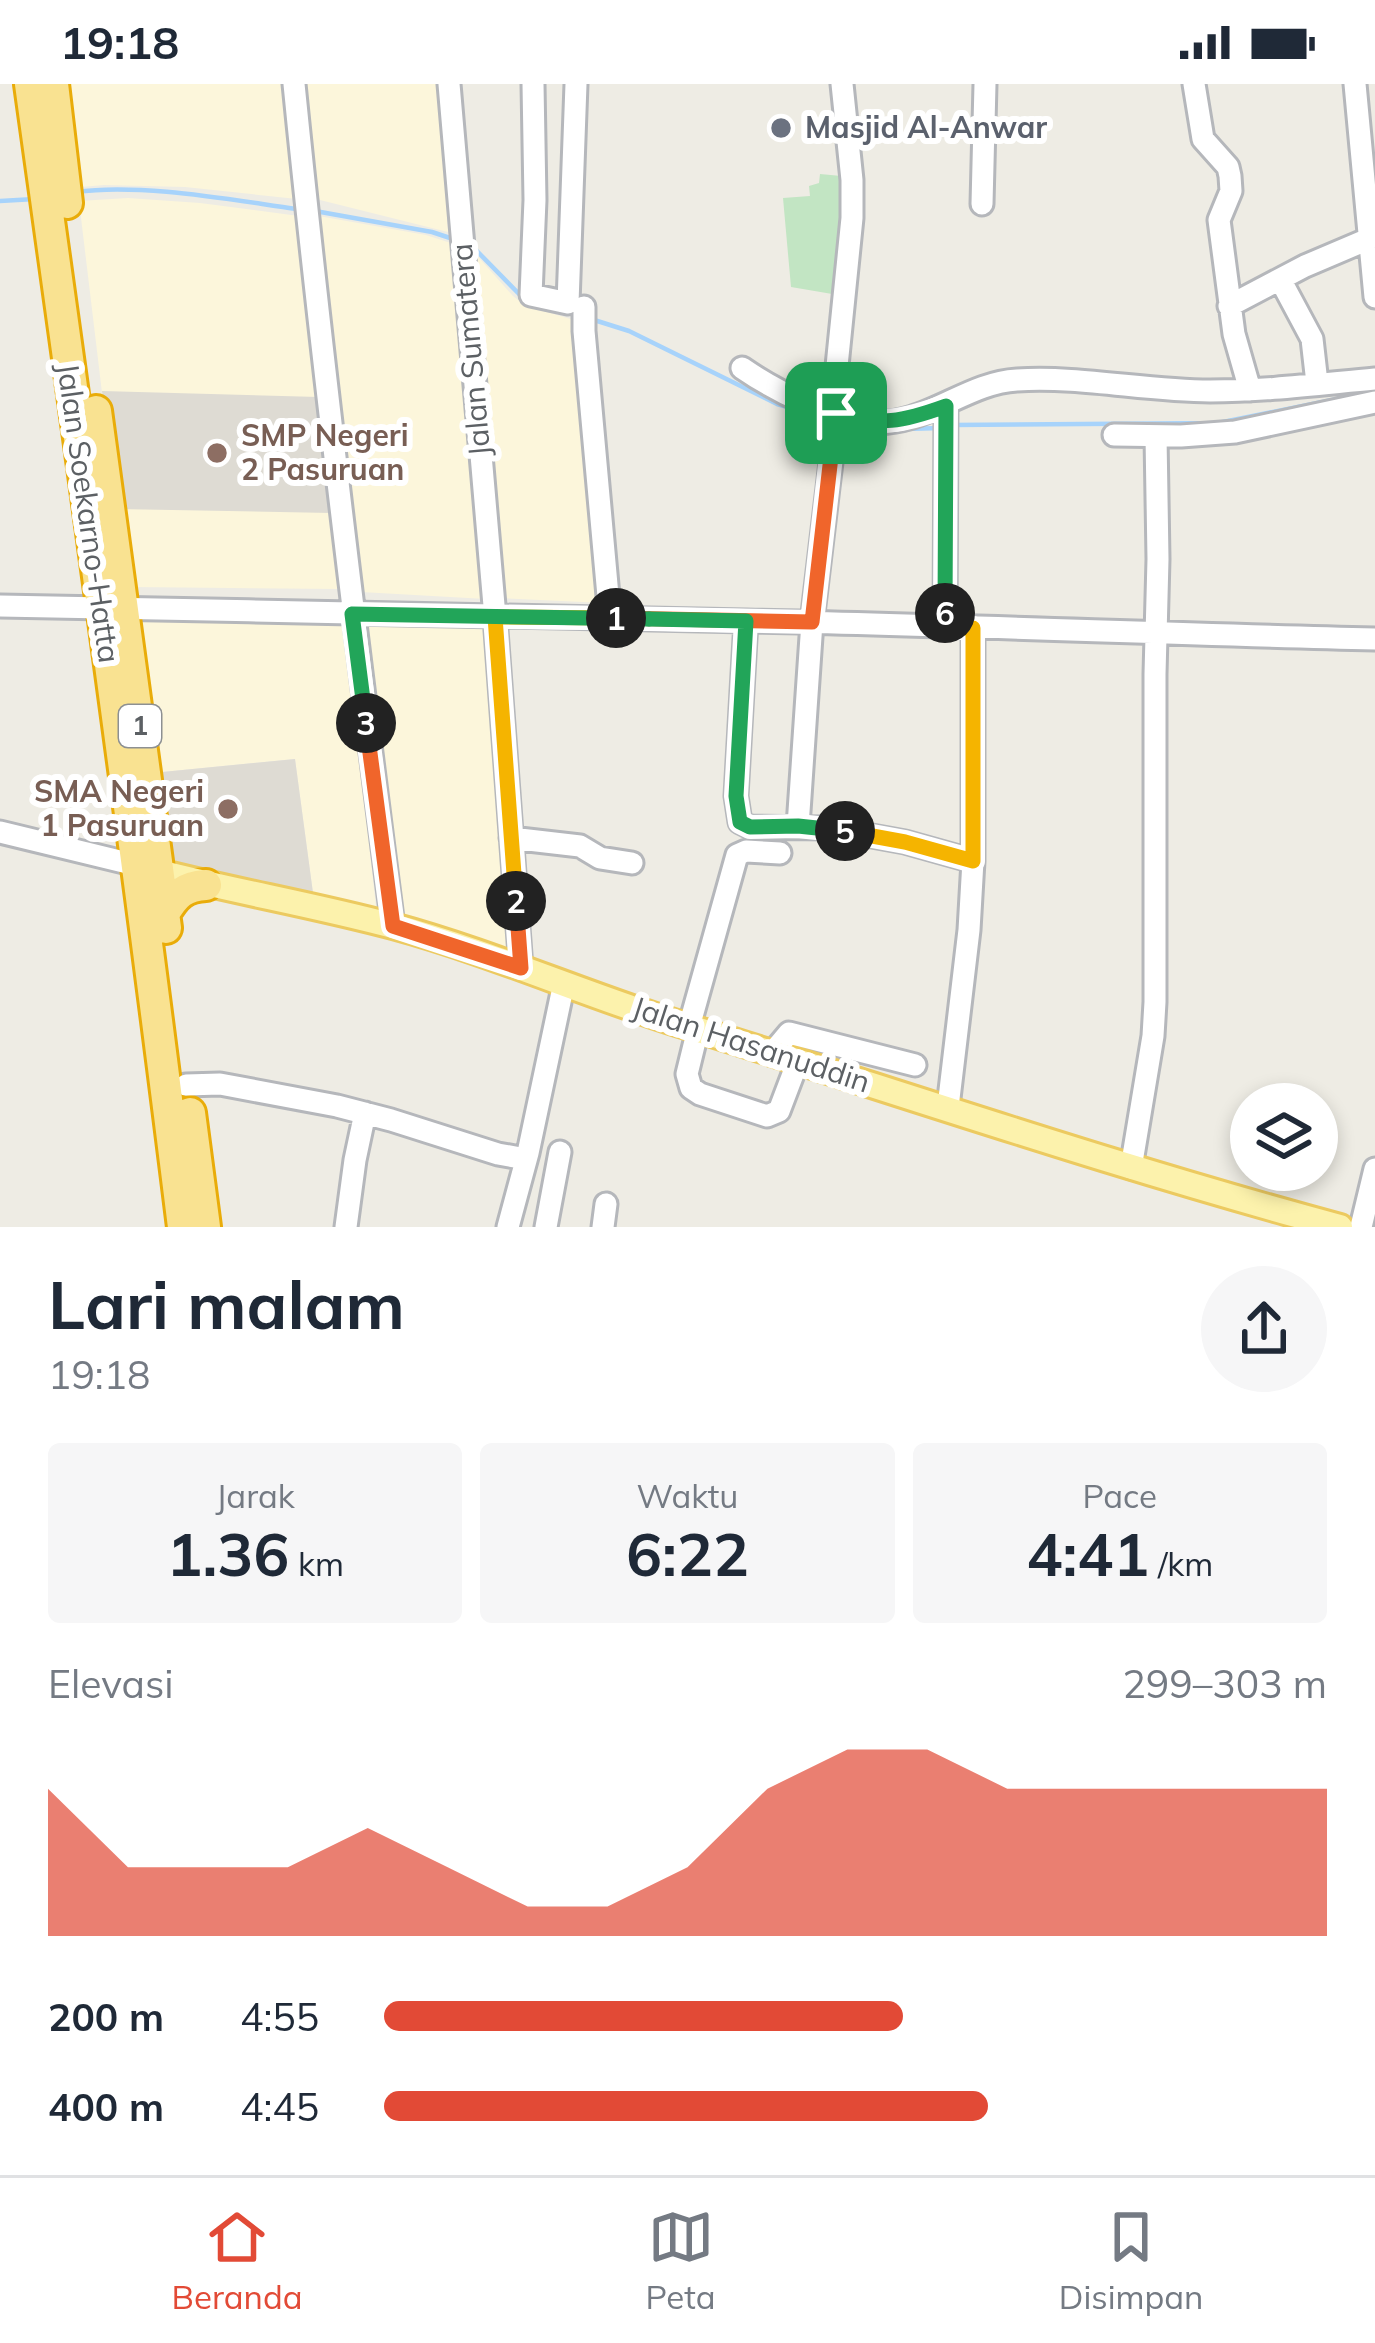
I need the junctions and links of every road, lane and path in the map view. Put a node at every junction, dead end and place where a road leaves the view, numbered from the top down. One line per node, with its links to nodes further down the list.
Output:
1 (30, 84): 11 (highway, Jalan Soekarno-Hatta / 1)
2 (52, 84): 11 (highway, Jalan Soekarno-Hatta / 1)
3 (294, 84): 29 (street)
4 (449, 84): 30 (street, Jalan Sumatera)
5 (533, 84): 6 (street)
6 (576, 84)
7 (842, 84): 24 (street)
8 (985, 84): 12 (street)
9 (1194, 84): 16 (street)
10 (1355, 84): 13 (street)
11 (53, 175): 28 (highway, Jalan Soekarno-Hatta / 1)
12 (982, 203)
13 (1371, 238): 14 (street); 15 (street)
14 (1281, 281): 16 (street); 20 (street)
15 (1375, 296)
16 (1229, 306): 21 (street)
17 (584, 317): 31 (street)
18 (742, 368): 24 (street)
19 (1375, 379): 20 (street)
20 (1317, 383): 21 (street)
21 (1250, 389): 23 (street)
22 (1375, 402): 26 (street)
23 (945, 422): 24 (street); 34 (street)
24 (835, 423): 33 (street)
25 (1114, 435): 26 (street)
26 (1156, 436): 36 (street)
27 (0, 606): 28 (street)
28 (113, 609): 29 (street); 44 (highway, Jalan Soekarno-Hatta / 1)
29 (352, 614): 30 (street); 47 (street)
30 (495, 617): 31 (street); 40 (street, Jalan Sumatera)
31 (610, 618): 32 (street)
32 (746, 621): 33 (street); 38 (street)
33 (812, 622): 34 (street); 38 (street)
34 (945, 628): 35 (street)
35 (973, 628): 36 (street); 42 (street)
36 (1156, 634): 37 (street); 59 (street)
37 (1375, 639)
38 (798, 826): 42 (street)
39 (0, 832): 44 (street)
40 (511, 838): 43 (street); 48 (street, Jalan Sumatera)
41 (780, 853): 50 (street)
42 (973, 861): 55 (street)
43 (632, 863)
44 (148, 868): 45 (main road, Jalan Hasanuddin); 46 (highway, Jalan Soekarno-Hatta / 1); 62 (highway, Jalan Soekarno-Hatta / 1)
45 (206, 885): 46 (highway); 47 (main road, Jalan Hasanuddin)
46 (164, 914): 54 (highway, Jalan Soekarno-Hatta / 1)
47 (393, 926): 48 (main road, Jalan Hasanuddin)
48 (521, 968): 49 (main road, Jalan Hasanuddin)
49 (564, 983): 50 (main road, Jalan Hasanuddin); 58 (street)
50 (693, 1028): 51 (main road, Jalan Hasanuddin); 52 (street)
51 (773, 1052): 52 (main road, Jalan Hasanuddin); 53 (street)
52 (798, 1060): 55 (main road, Jalan Hasanuddin)
53 (915, 1065)
54 (186, 1084): 56 (street); 63 (highway, Jalan Soekarno-Hatta / 1)
55 (948, 1108): 59 (main road, Jalan Hasanuddin)
56 (365, 1113): 58 (street); 64 (street)
57 (560, 1152): 66 (street)
58 (526, 1159): 65 (street)
59 (1131, 1168): 61 (main road, Jalan Hasanuddin)
60 (1375, 1169): 68 (street)
61 (1287, 1220): 67 (main road, Jalan Hasanuddin)
62 (183, 1227)
63 (205, 1227)
64 (346, 1227)
65 (508, 1227)
66 (547, 1227)
67 (1340, 1227)
68 (1360, 1227)

